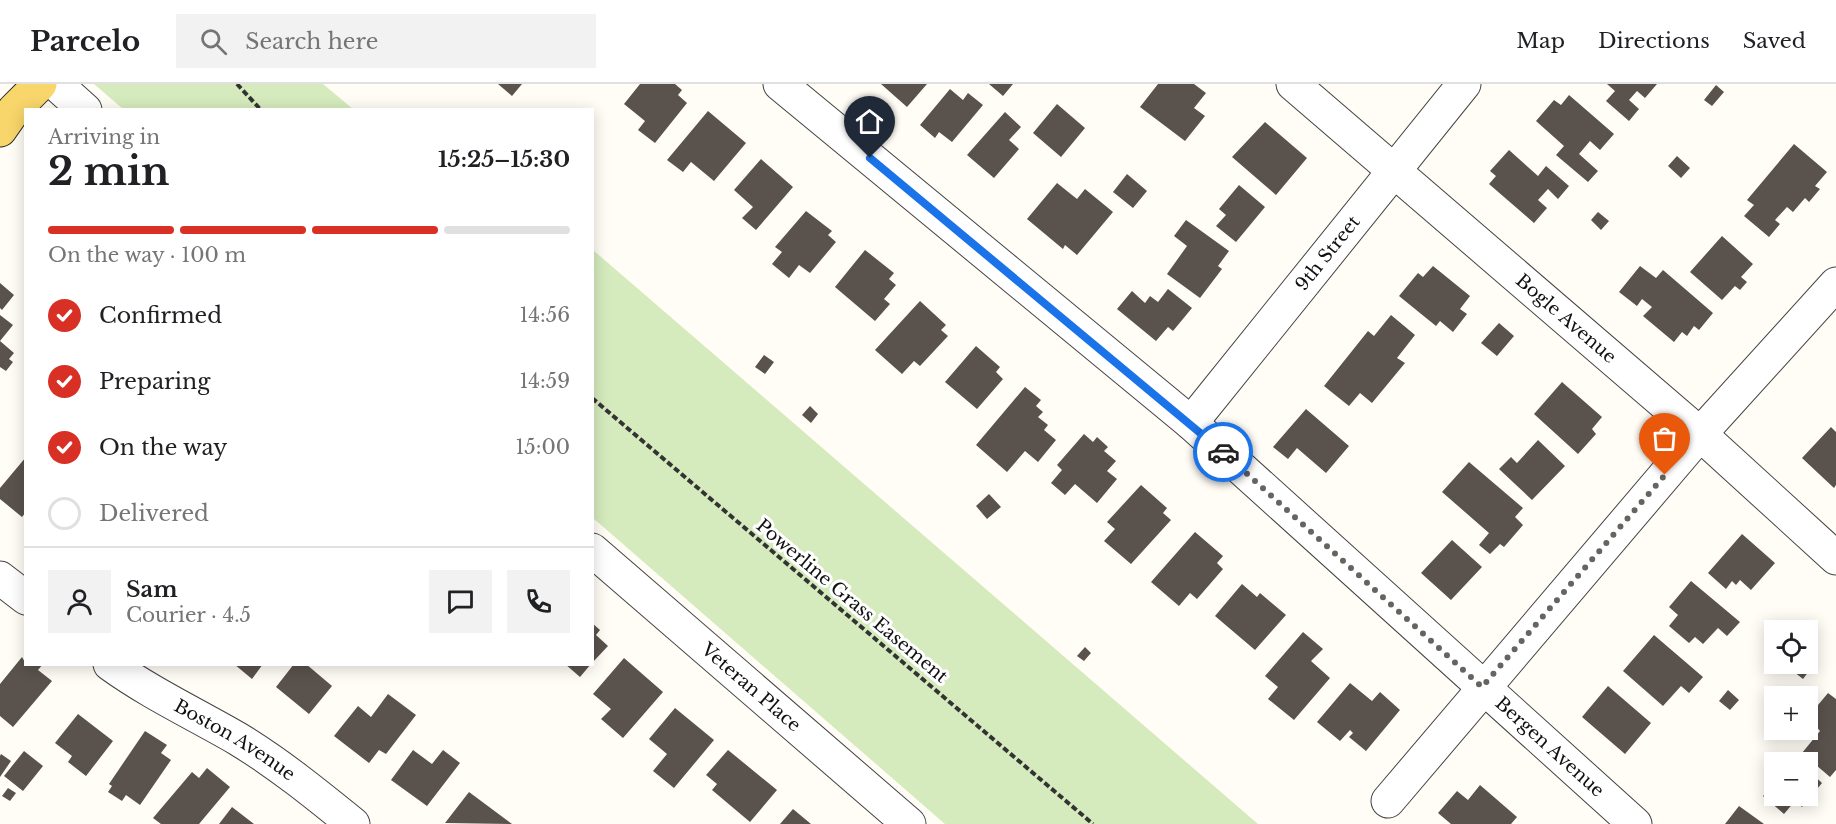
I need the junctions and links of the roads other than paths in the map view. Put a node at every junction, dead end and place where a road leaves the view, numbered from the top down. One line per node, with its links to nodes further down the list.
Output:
1 (40, 84): 7 (main road)
2 (56, 84): 6 (street)
3 (780, 84): 10 (street, Bergen Avenue)
4 (1293, 84): 8 (street, Bogle Avenue)
5 (1464, 84): 8 (street, 9th Street)
6 (83, 108)
7 (0, 130)
8 (1395, 170): 10 (street, 9th Street); 11 (street, Bogle Avenue)
9 (1836, 284): 11 (street)
10 (1191, 423): 17 (street, Bergen Avenue)
11 (1700, 434): 13 (street, Bogle Avenue); 17 (street)
12 (594, 551): 20 (street, Veteran Place)
13 (1836, 558)
14 (0, 578): 15 (street)
15 (24, 596)
16 (113, 666): 19 (street, Boston Avenue)
17 (1482, 687): 18 (street); 21 (street, Bergen Avenue)
18 (1388, 801)
19 (353, 824)
20 (909, 824)
21 (1635, 824)

